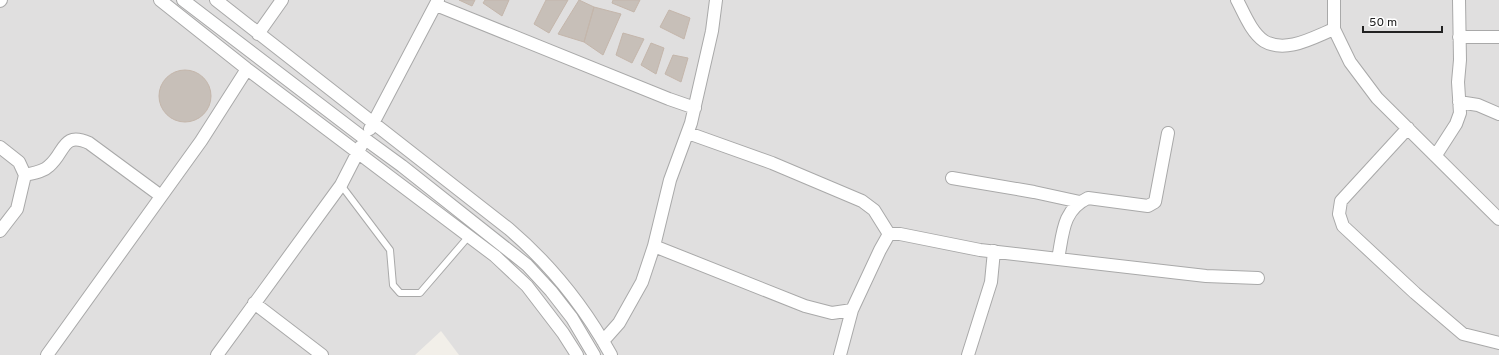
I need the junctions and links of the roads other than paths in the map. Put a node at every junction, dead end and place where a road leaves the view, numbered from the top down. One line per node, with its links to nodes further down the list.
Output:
1 (160, 0): 14 (street)
2 (183, 0): 22 (street)
3 (216, 0): 11 (street)
4 (282, 0): 11 (street)
5 (716, 0): 16 (street)
6 (1237, 0): 10 (street)
7 (1334, 0): 10 (street)
8 (1459, 0): 12 (street)
9 (437, 2): 16 (street); 18 (street)
10 (1334, 29): 19 (street)
11 (258, 34): 18 (street)
12 (1459, 36): 13 (street); 15 (street)
13 (1499, 37)
14 (247, 69): 24 (street); 29 (street)
15 (1459, 102): 17 (street); 25 (street)
16 (695, 108): 20 (street)
17 (1499, 114)
18 (372, 124): 22 (street); 41 (street)
19 (1408, 128): 25 (street); 42 (street)
20 (688, 133): 33 (street); 35 (street)
21 (1168, 133): 30 (street)
22 (365, 140): 24 (street); 47 (street)
23 (0, 148): 26 (street)
24 (358, 152): 28 (street); 34 (street)
25 (1436, 155): 31 (street)
26 (25, 175): 29 (street); 32 (street)
27 (952, 178): 30 (street)
28 (341, 185): 34 (lane); 39 (street)
29 (161, 196): 43 (street)
30 (1080, 202): 37 (street)
31 (1499, 219)
32 (0, 231)
33 (889, 234): 36 (street); 40 (street)
34 (469, 236): 46 (street)
35 (654, 246): 40 (street); 41 (street)
36 (994, 252): 37 (street); 50 (street)
37 (1058, 259): 38 (street)
38 (1258, 278)
39 (254, 303): 44 (street); 45 (street)
40 (852, 310): 49 (street)
41 (603, 341): 48 (street)
42 (1499, 344)
43 (47, 355)
44 (217, 355)
45 (322, 355)
46 (577, 355)
47 (594, 355)
48 (611, 355)
49 (840, 355)
50 (968, 355)

